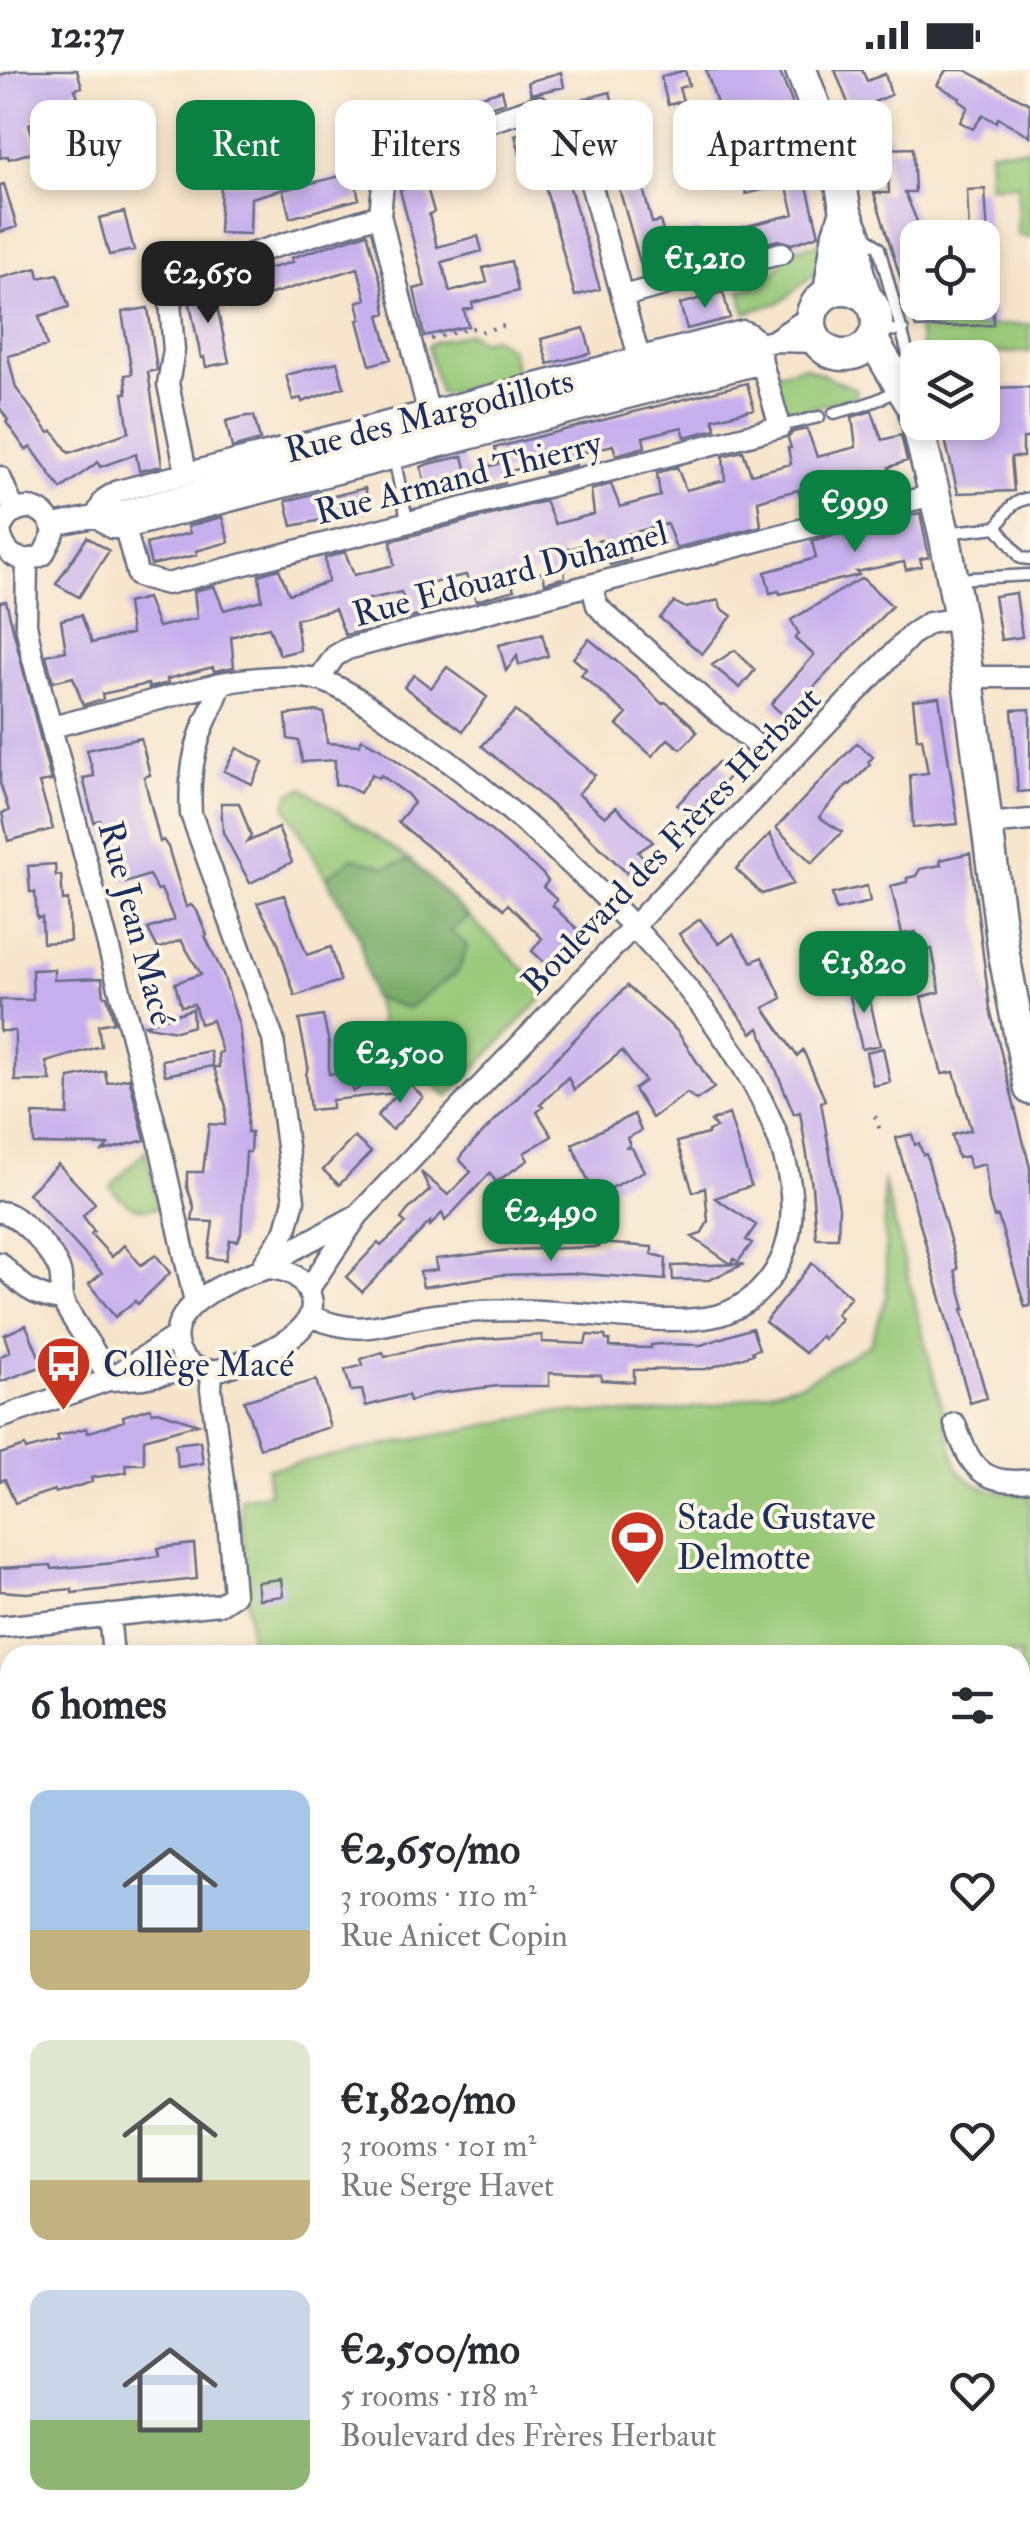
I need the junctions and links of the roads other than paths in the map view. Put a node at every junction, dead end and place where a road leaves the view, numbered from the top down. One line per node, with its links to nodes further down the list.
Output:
1 (801, 70): 3 (main road)
2 (380, 215): 5 (street); 12 (street); 17 (street)
3 (851, 224): 6 (main road); 7 (main road); 8 (lane)
4 (782, 253): 5 (street)
5 (623, 296): 10 (street)
6 (866, 298): 7 (main road); 8 (main road)
7 (819, 317): 8 (main road); 9 (street, Rue des Margodillots)
8 (875, 338): 11 (main road); 11 (lane)
9 (764, 350): 10 (street, Rue des Margodillots); 15 (street); 16 (street, Rue des Margodillots); 22 (street, Rue des Margodillots)
10 (639, 357): 12 (street, Rue des Margodillots)
11 (898, 386): 13 (lane); 19 (main road)
12 (428, 411): 17 (street, Rue des Margodillots)
13 (834, 412)
14 (818, 416): 15 (lane)
15 (780, 426): 23 (street, Rue Armand Thierry)
16 (394, 457): 23 (lane); 26 (street, Rue des Margodillots)
17 (186, 472): 22 (street, Rue des Margodillots)
18 (0, 477): 21 (street)
19 (936, 494): 28 (main road); 33 (street, Rue Edouard Duhamel)
20 (1030, 498): 25 (lane)
21 (14, 510): 24 (street); 27 (street)
22 (96, 516): 24 (street, Rue des Margodillots); 26 (street)
23 (408, 524): 26 (street, Rue Armand Thierry)
24 (52, 525): 29 (street)
25 (997, 527): 28 (lane); 30 (lane)
26 (125, 528)
27 (0, 531): 29 (street)
28 (944, 533): 32 (main road)
29 (12, 557): 39 (street, Rue Jean Macé)
30 (1030, 559)
31 (1030, 576): 32 (lane)
32 (954, 580): 34 (main road)
33 (592, 586): 37 (street, Rue Edouard Duhamel); 40 (street)
34 (960, 618): 35 (main road); 43 (street, Boulevard des Frères Herbaut)
35 (968, 677): 36 (street); 42 (main road)
36 (1030, 677)
37 (318, 680): 38 (street); 43 (street)
38 (221, 683): 39 (street); 48 (street)
39 (52, 727): 51 (street, Rue Jean Macé)
40 (756, 745)
41 (1030, 820): 42 (street)
42 (987, 824): 44 (main road)
43 (632, 926): 46 (street, Boulevard des Frères Herbaut); 52 (street)
44 (1030, 1089)
45 (0, 1212): 50 (street)
46 (358, 1215): 48 (street, Boulevard des Frères Herbaut); 49 (street, Boulevard des Frères Herbaut)
47 (0, 1263): 50 (street)
48 (264, 1269): 49 (street); 51 (street, Boulevard des Frères Herbaut)
49 (308, 1290): 52 (street)
50 (62, 1300): 55 (street)
51 (195, 1302): 53 (street)
52 (310, 1316): 54 (street)
53 (176, 1336): 54 (street); 55 (street)
54 (203, 1370): 55 (street); 59 (street)
55 (108, 1380): 56 (street)
56 (0, 1418)
57 (955, 1424): 58 (street)
58 (1030, 1480)
59 (109, 1615): 60 (street); 61 (street)
60 (0, 1627)
61 (112, 1645)

